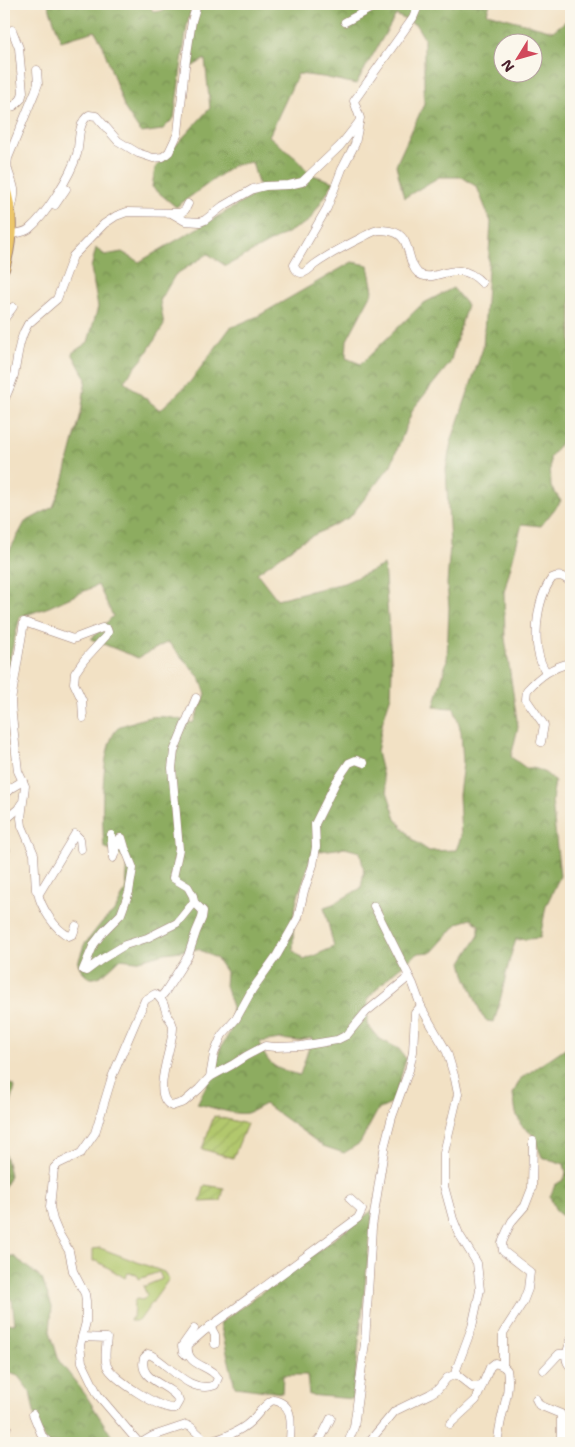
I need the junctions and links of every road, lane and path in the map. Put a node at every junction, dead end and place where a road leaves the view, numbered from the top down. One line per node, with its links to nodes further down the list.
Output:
1 (197, 4): 14 (street)
2 (379, 4): 4 (street)
3 (420, 4): 8 (street)
4 (345, 22)
5 (12, 30): 7 (street)
6 (37, 70): 12 (street)
7 (4, 108)
8 (360, 122): 13 (street); 19 (street)
9 (4, 186): 12 (main road)
10 (66, 190): 14 (street)
11 (188, 204): 13 (street)
12 (10, 211): 15 (main road)
13 (173, 214): 17 (street)
14 (26, 231): 15 (street)
15 (11, 234): 18 (main road)
16 (73, 247): 17 (street)
17 (73, 256): 22 (street)
18 (4, 269)
19 (482, 283)
20 (13, 307): 21 (street)
21 (4, 319)
22 (4, 401)
23 (571, 583): 25 (street)
24 (571, 663): 25 (street)
25 (546, 672): 28 (street)
26 (196, 698): 37 (street)
27 (83, 718): 30 (street)
28 (541, 742)
29 (364, 763): 43 (street)
30 (23, 781): 31 (street); 32 (street)
31 (4, 795)
32 (22, 802): 33 (street); 36 (street)
33 (4, 821)
34 (111, 835): 37 (street)
35 (81, 850): 36 (street)
36 (38, 892): 39 (street)
37 (194, 902): 41 (street)
38 (374, 906): 40 (street)
39 (76, 926)
40 (408, 975): 42 (street); 43 (street)
41 (160, 998): 43 (street); 50 (street)
42 (421, 1006): 58 (street); 68 (street)
43 (210, 1076)
44 (533, 1141): 47 (street)
45 (350, 1198): 48 (street)
46 (527, 1210): 47 (street)
47 (512, 1221): 55 (street)
48 (210, 1326): 52 (street); 54 (street)
49 (194, 1330): 54 (street)
50 (82, 1337): 54 (street); 65 (street)
51 (571, 1340): 53 (street)
52 (215, 1344)
53 (567, 1354): 56 (street); 57 (street)
54 (189, 1357)
55 (502, 1366): 59 (street); 70 (street)
56 (571, 1367)
57 (544, 1370)
58 (456, 1374): 59 (street); 69 (street)
59 (482, 1386): 63 (street)
60 (536, 1399): 71 (street)
61 (33, 1414): 64 (street)
62 (331, 1418): 67 (street)
63 (450, 1424)
64 (50, 1443)
65 (140, 1443): 66 (street)
66 (290, 1443)
67 (316, 1443)
68 (348, 1443)
69 (368, 1443)
70 (498, 1443)
71 (561, 1443)

